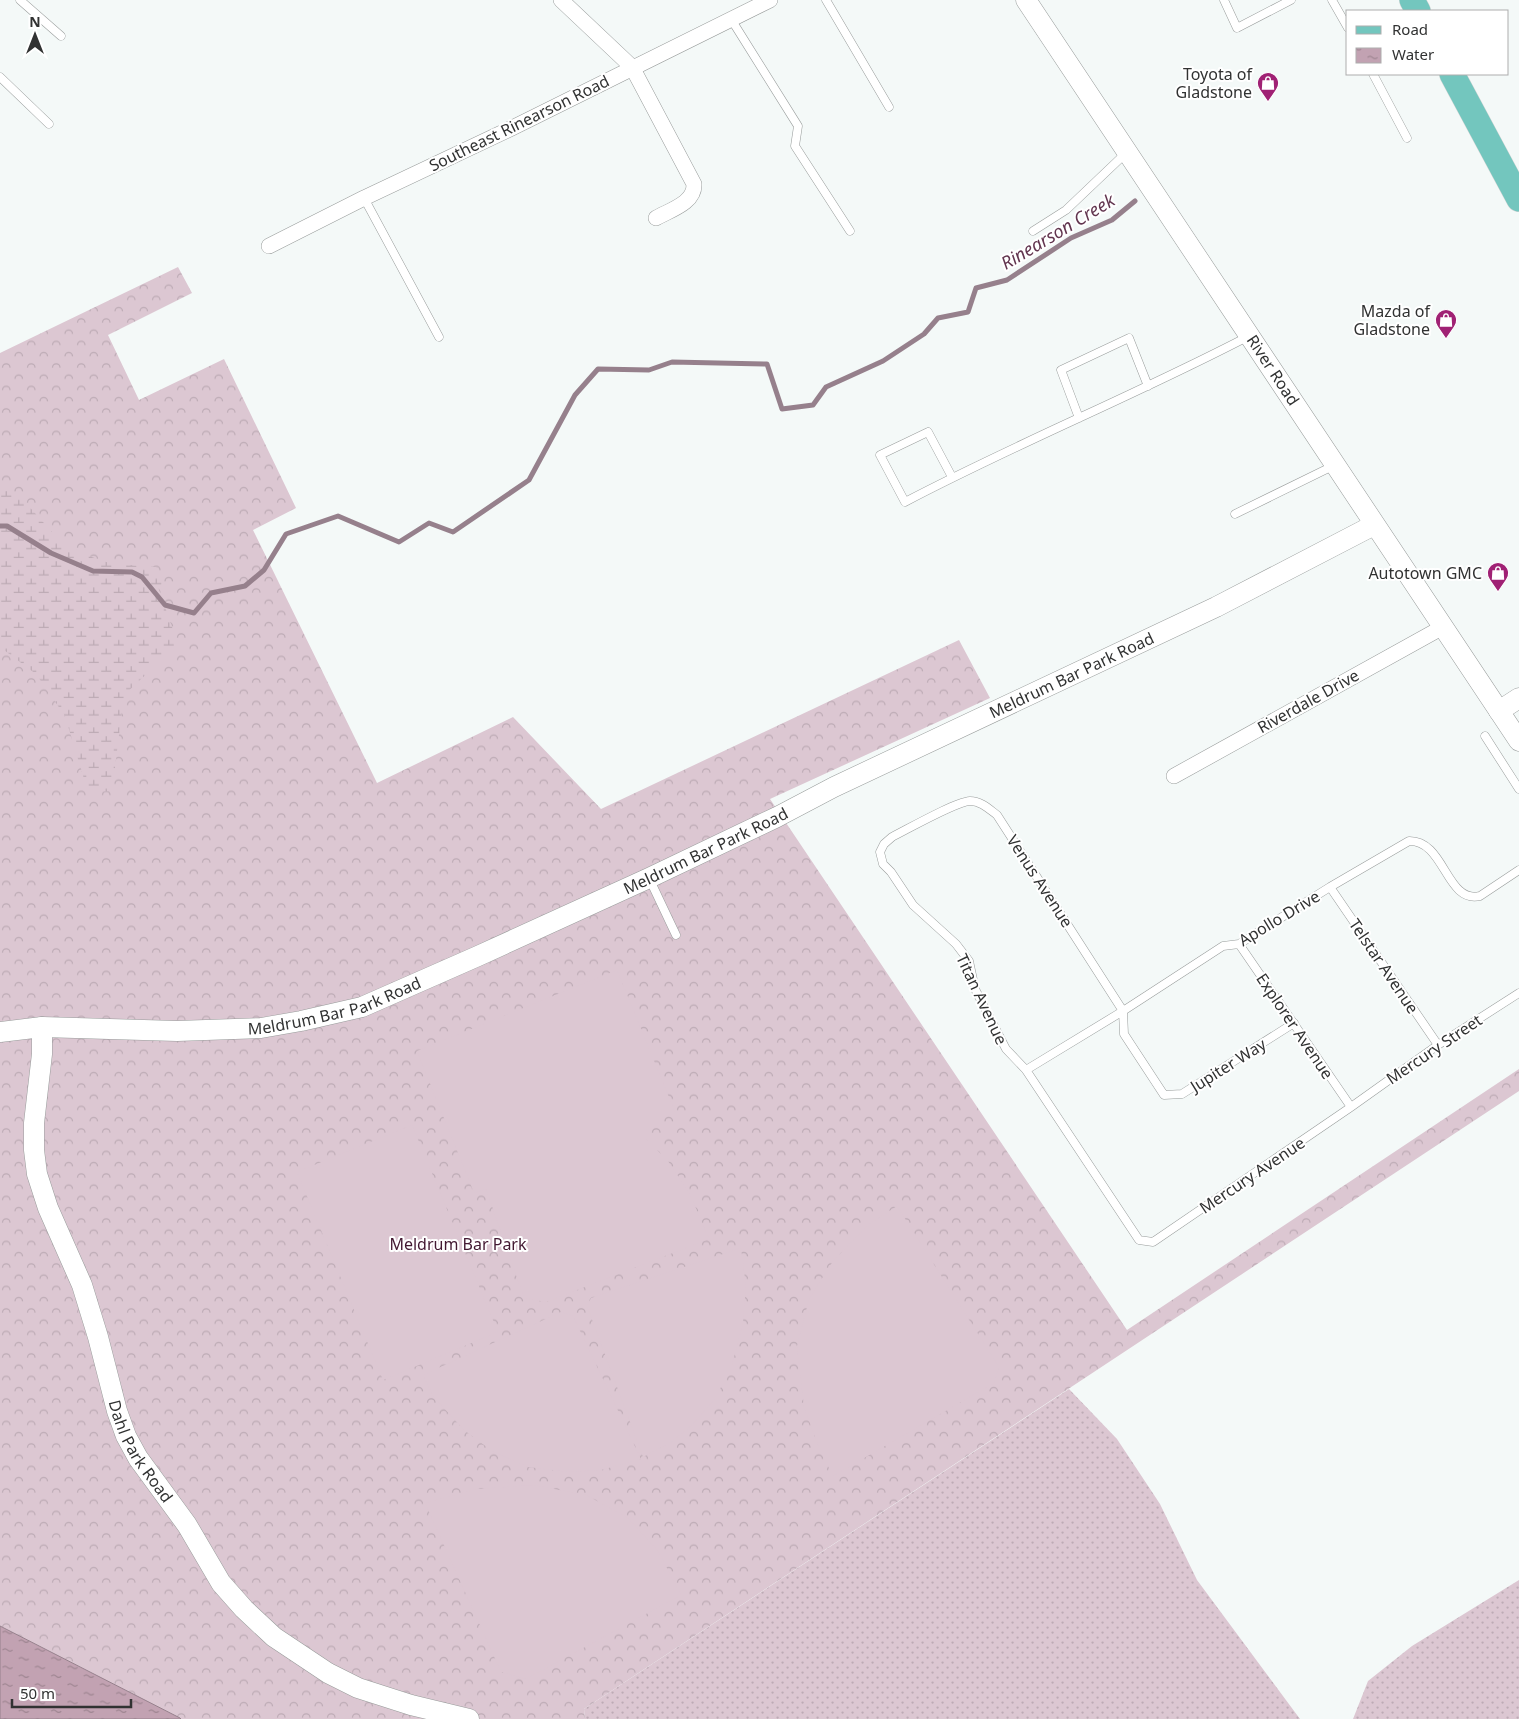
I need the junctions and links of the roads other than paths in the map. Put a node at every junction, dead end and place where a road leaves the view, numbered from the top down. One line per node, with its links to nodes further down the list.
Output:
1 (20, 0): 11 (lane)
2 (561, 0): 12 (street)
3 (770, 0): 9 (street, Southeast Rinearson Road)
4 (826, 0): 16 (lane)
5 (1026, 0): 19 (street, River Road)
6 (1224, 0): 7 (lane)
7 (1291, 0)
8 (1332, 0): 10 (lane)
9 (731, 19): 12 (street, Southeast Rinearson Road); 24 (lane)
10 (1346, 24)
11 (61, 36)
12 (632, 67): 20 (street, Southeast Rinearson Road); 22 (street)
13 (1374, 75): 18 (lane)
14 (1453, 75): 21 (main road)
15 (0, 77): 17 (lane)
16 (889, 107)
17 (49, 124)
18 (1407, 138)
19 (1127, 152): 23 (lane); 26 (street, River Road)
20 (364, 198): 25 (street, Southeast Rinearson Road); 27 (lane)
21 (1519, 199)
22 (656, 218)
23 (1033, 230)
24 (850, 231)
25 (268, 246)
26 (1249, 336): 28 (lane); 30 (street, River Road)
27 (439, 337)
28 (1148, 386): 29 (lane); 29 (lane)
29 (1079, 418): 31 (lane)
30 (1335, 465): 32 (lane); 33 (street, River Road)
31 (952, 477): 31 (lane)
32 (1235, 514)
33 (1374, 525): 34 (street, River Road); 43 (street, Meldrum Bar Park Road)
34 (1443, 627): 36 (street, River Road); 39 (street, Riverdale Drive)
35 (1519, 698): 36 (street)
36 (1499, 711): 38 (street, River Road)
37 (1485, 736): 40 (lane)
38 (1519, 741)
39 (1174, 776)
40 (1519, 789)
41 (929, 818): 48 (lane, Venus Avenue); 53 (lane, Titan Avenue)
42 (1519, 870): 44 (lane, Apollo Drive)
43 (649, 878): 45 (lane); 50 (street, Meldrum Bar Park Road)
44 (1330, 887): 46 (lane, Apollo Drive); 52 (lane, Telstar Avenue)
45 (676, 935)
46 (1239, 944): 48 (lane, Apollo Drive); 49 (lane, Explorer Avenue)
47 (1519, 993): 52 (lane, Mercury Street)
48 (1123, 1012): 49 (lane, Jupiter Way); 53 (lane, Apollo Drive)
49 (1294, 1023): 54 (lane, Explorer Avenue)
50 (42, 1027): 51 (street, Meldrum Bar Park Road); 56 (street, Dahl Park Road)
51 (0, 1032)
52 (1438, 1045): 54 (lane, Mercury Street)
53 (1026, 1070): 55 (lane, Titan Avenue)
54 (1351, 1107): 55 (lane, Mercury Avenue)
55 (1153, 1242)
56 (469, 1719)

